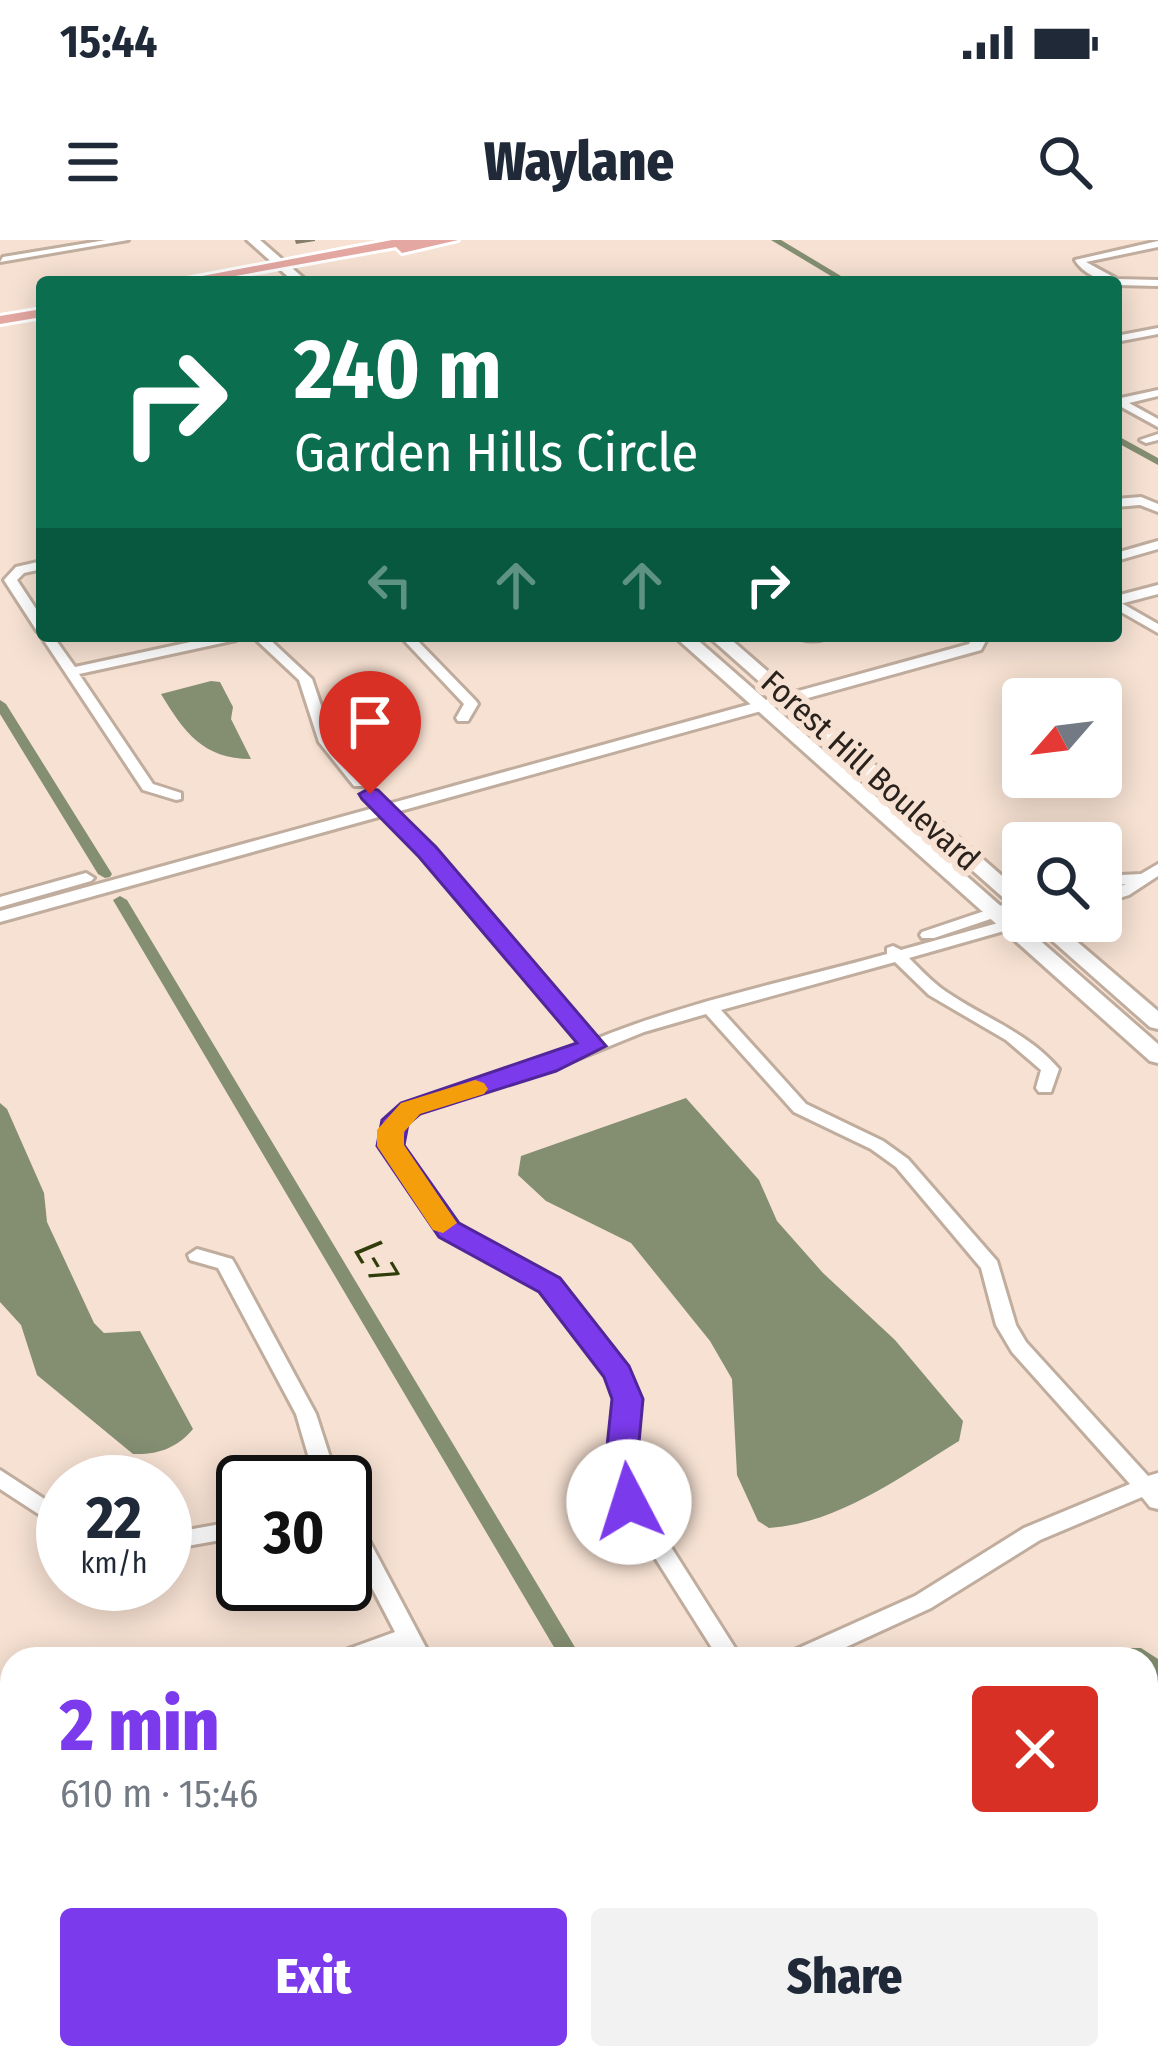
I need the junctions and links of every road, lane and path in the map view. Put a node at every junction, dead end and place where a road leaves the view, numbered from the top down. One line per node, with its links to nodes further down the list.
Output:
1 (123, 240): 6 (street)
2 (416, 240): 7 (main road)
3 (451, 240): 7 (main road)
4 (1158, 244): 9 (street)
5 (248, 245): 7 (main road)
6 (3, 260)
7 (276, 271): 8 (main road)
8 (231, 276)
9 (1104, 276)
10 (1122, 283): 11 (street)
11 (1158, 283)
12 (36, 310): 13 (main road)
13 (0, 317)
14 (1158, 331): 15 (street)
15 (1122, 338)
16 (1158, 393): 17 (street)
17 (1122, 400)
18 (1122, 403): 19 (street)
19 (1158, 424)
20 (1122, 503): 21 (street)
21 (1158, 508)
22 (1158, 545): 23 (street)
23 (1122, 554)
24 (36, 566): 28 (street)
25 (1158, 589): 26 (street)
26 (1122, 600)
27 (1122, 606): 29 (street)
28 (36, 619)
29 (1158, 629)
30 (51, 642): 37 (street)
31 (208, 642): 37 (street)
32 (265, 642): 42 (street)
33 (412, 642): 40 (street)
34 (690, 642): 39 (main road, Forest Hill Boulevard)
35 (724, 642): 38 (main road, Forest Hill Boulevard)
36 (980, 642): 38 (street)
37 (71, 672): 41 (street)
38 (785, 693): 39 (street); 46 (main road, Forest Hill Boulevard)
39 (757, 701): 42 (street); 47 (main road, Forest Hill Boulevard)
40 (463, 718)
41 (176, 796)
42 (373, 798): 50 (street); 56 (street)
43 (1150, 873): 45 (street)
44 (86, 878): 48 (street)
45 (1122, 893)
46 (1002, 899)
47 (1002, 901)
48 (0, 902)
49 (1002, 916): 53 (street)
50 (0, 917)
51 (1046, 942): 57 (main road, Forest Hill Boulevard)
52 (1065, 942): 55 (main road)
53 (893, 951): 54 (street); 58 (street)
54 (709, 1007): 56 (street); 62 (street)
55 (1158, 1022)
56 (593, 1046): 68 (street)
57 (1158, 1056)
58 (1045, 1088)
59 (197, 1255): 60 (street)
60 (319, 1455)
61 (0, 1478): 63 (street)
62 (1154, 1490): 69 (street)
63 (36, 1503)
64 (372, 1567): 65 (street)
65 (409, 1636): 66 (street); 67 (street)
66 (380, 1647)
67 (415, 1647)
68 (723, 1647)
69 (825, 1647)

